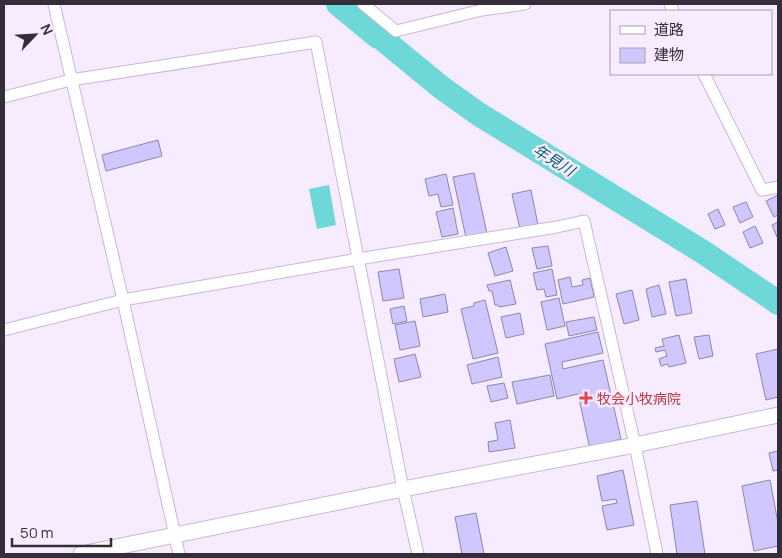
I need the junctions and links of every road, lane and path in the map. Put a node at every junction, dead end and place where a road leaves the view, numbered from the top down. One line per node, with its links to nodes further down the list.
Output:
1 (54, 4): 6 (street)
2 (363, 4): 4 (street)
3 (525, 4): 4 (street)
4 (480, 7)
5 (704, 75): 8 (street)
6 (71, 80): 7 (street); 9 (street); 10 (street)
7 (4, 97)
8 (778, 187)
9 (358, 259): 10 (street); 13 (street); 14 (street)
10 (123, 300): 11 (street); 15 (street)
11 (4, 330)
12 (778, 416): 13 (street)
13 (635, 445): 14 (street); 19 (street)
14 (403, 489): 15 (street); 18 (street)
15 (174, 536): 16 (street); 17 (street)
16 (81, 554)
17 (179, 554)
18 (418, 554)
19 (657, 554)

